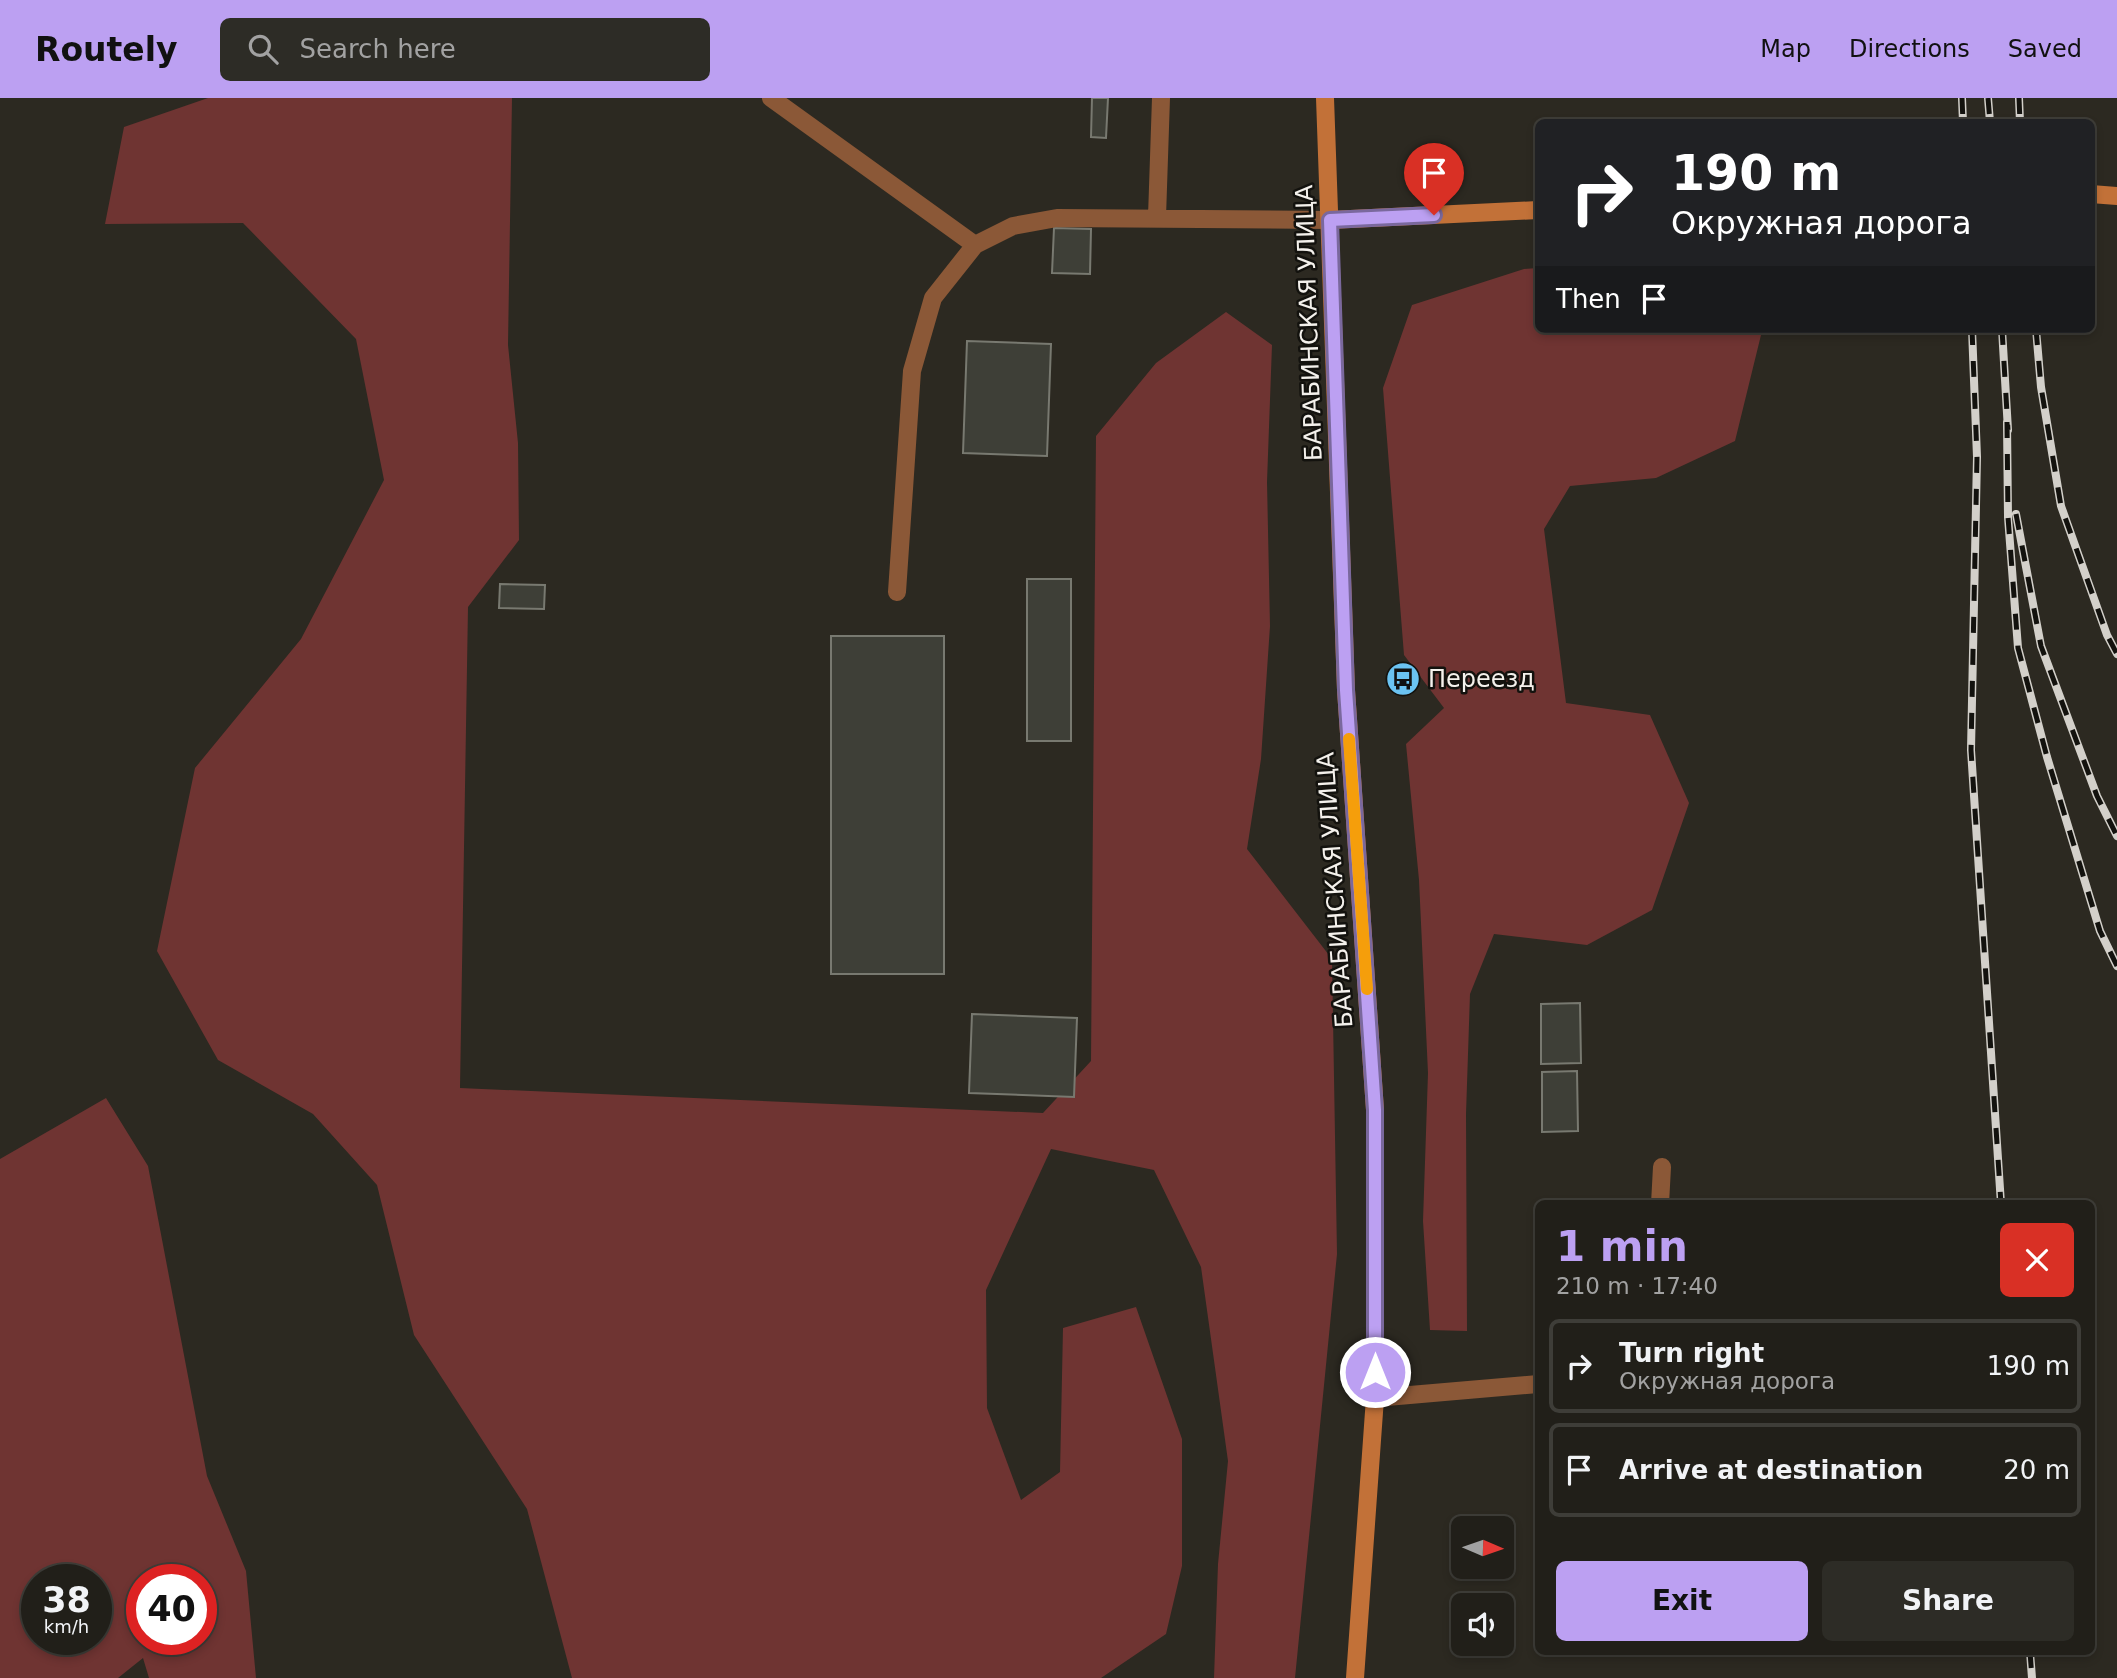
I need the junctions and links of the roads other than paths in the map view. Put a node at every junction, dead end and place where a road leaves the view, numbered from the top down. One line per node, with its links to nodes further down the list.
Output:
1 (771, 98): 9 (lane)
2 (1161, 98): 7 (lane)
3 (1325, 98): 8 (street, БАРАБИНСКАЯ УЛИЦА)
4 (2095, 194): 5 (street)
5 (2117, 195)
6 (1535, 210): 8 (street)
7 (1157, 217): 8 (lane); 9 (lane)
8 (1330, 220): 14 (street, БАРАБИНСКАЯ УЛИЦА)
9 (975, 245): 10 (lane)
10 (897, 592)
11 (1662, 1167): 12 (lane)
12 (1660, 1200)
13 (1535, 1384): 14 (lane)
14 (1375, 1398): 15 (street, БАРАБИНСКАЯ УЛИЦА)
15 (1355, 1678)

